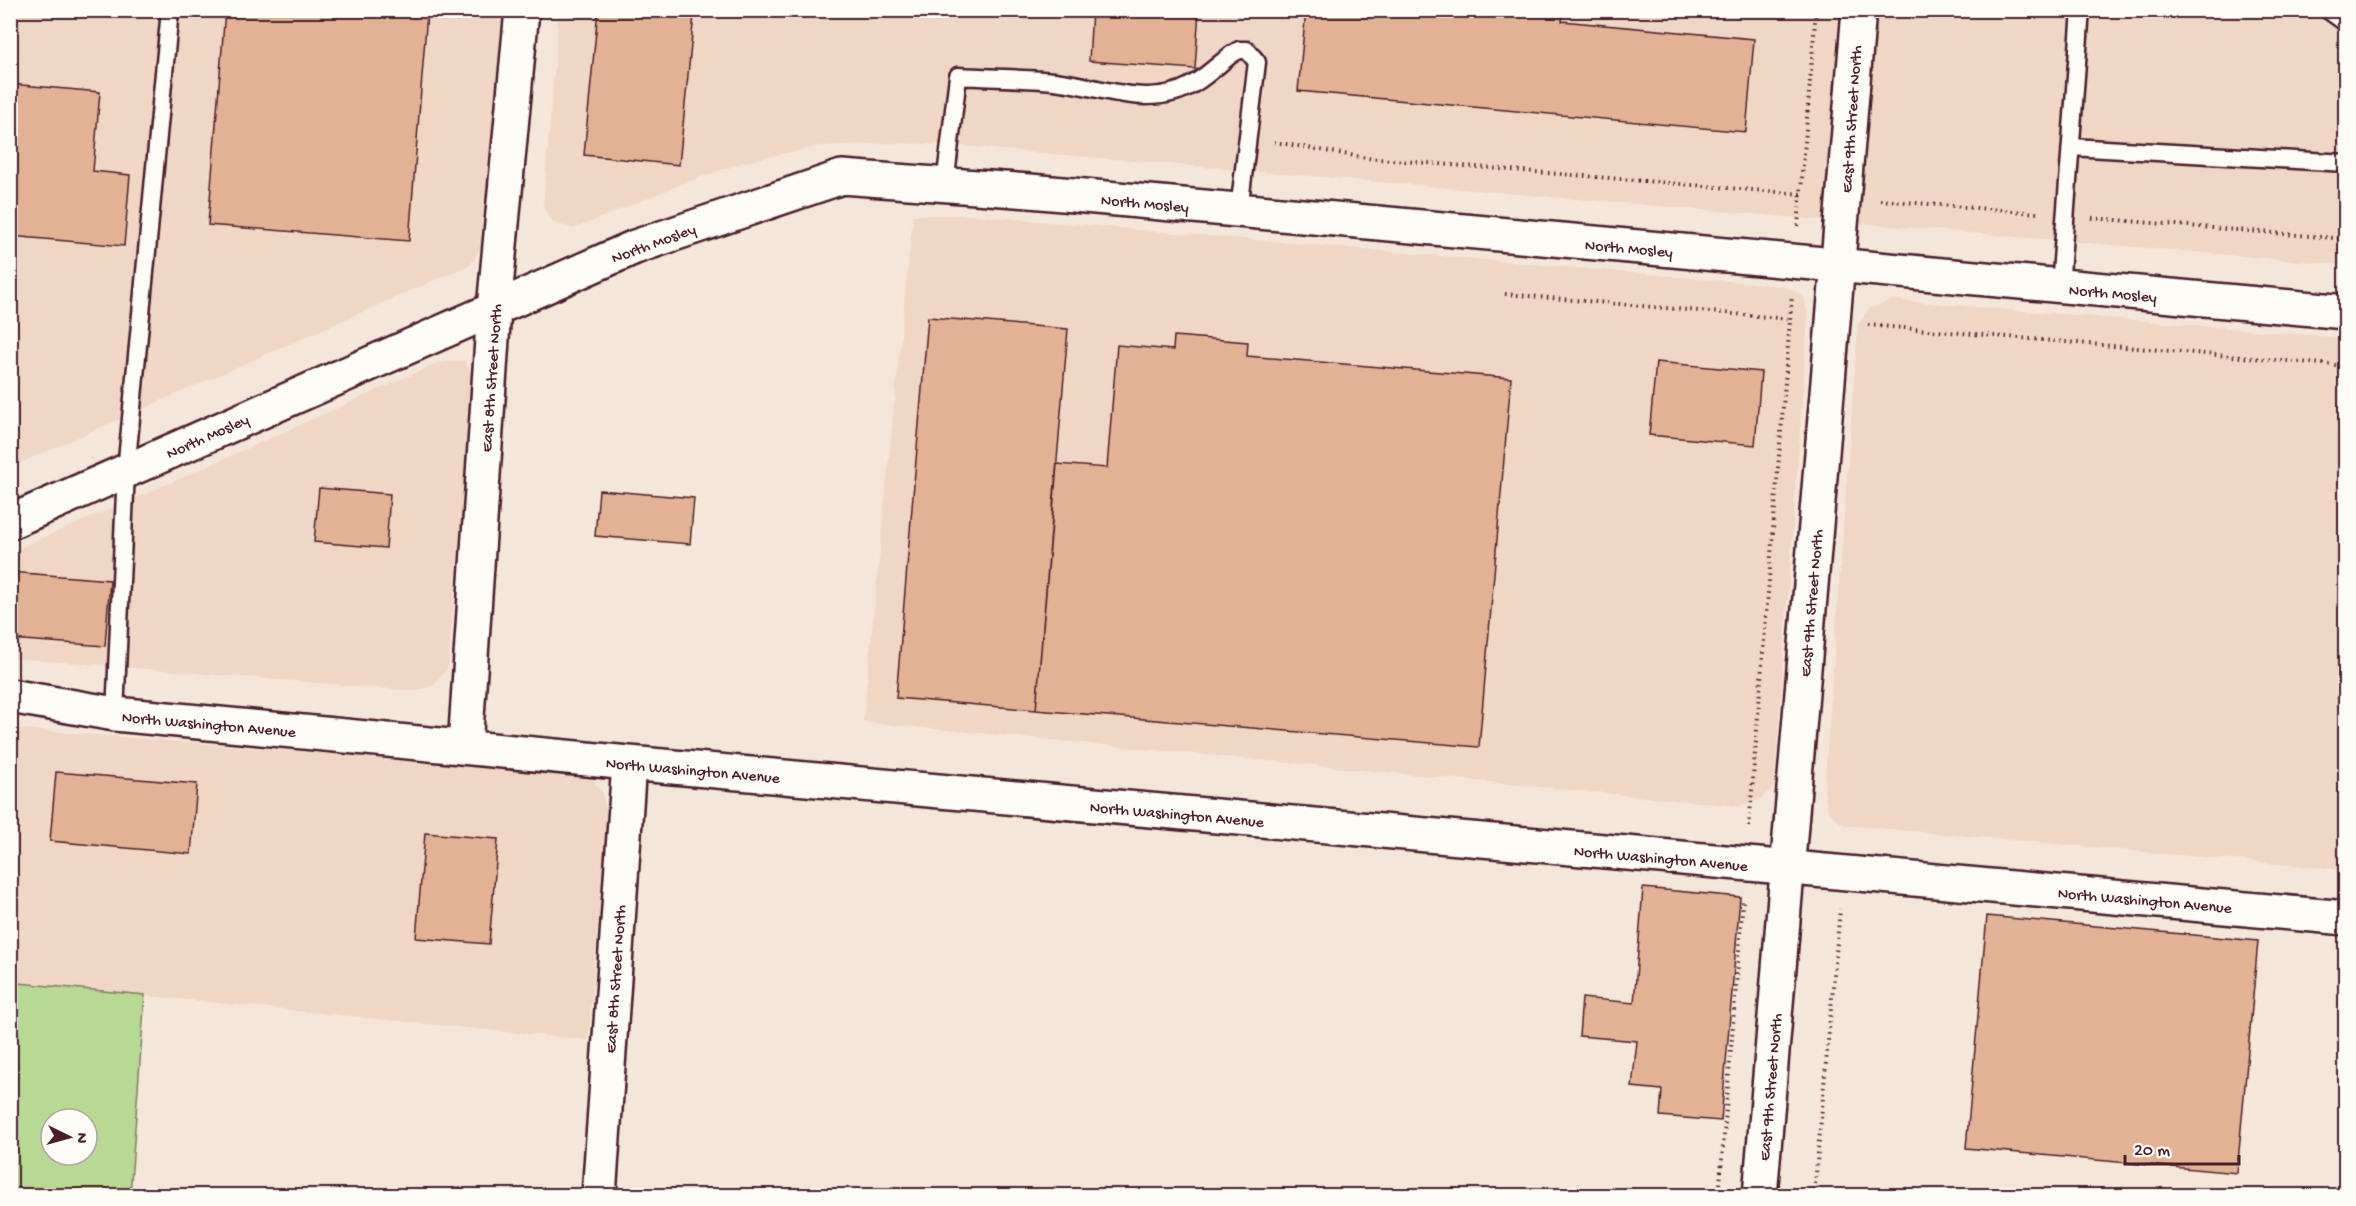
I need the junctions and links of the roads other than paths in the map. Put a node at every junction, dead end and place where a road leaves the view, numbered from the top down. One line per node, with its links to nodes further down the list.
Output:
1 (170, 10): 15 (lane)
2 (522, 10): 13 (street, East 8th Street North)
3 (1859, 10): 11 (street, East 9th Street North)
4 (2081, 10): 7 (lane)
5 (2328, 10): 6 (lane)
6 (2346, 23)
7 (2071, 147): 8 (lane); 12 (lane)
8 (2346, 164)
9 (945, 185): 10 (street, North Mosley); 10 (lane); 13 (street, North Mosley)
10 (1239, 210): 11 (street, North Mosley)
11 (1839, 266): 12 (street, North Mosley); 21 (street, East 9th Street North)
12 (2060, 287): 14 (street, North Mosley)
13 (494, 309): 15 (street, North Mosley); 19 (street, East 8th Street North)
14 (2346, 312)
15 (126, 471): 16 (street, North Mosley); 18 (lane)
16 (10, 522)
17 (10, 696): 18 (street, North Washington Avenue)
18 (115, 714): 19 (street, North Washington Avenue)
19 (465, 747): 20 (street, North Washington Avenue)
20 (629, 763): 21 (street, North Washington Avenue); 23 (street, East 8th Street North)
21 (1787, 869): 22 (street, North Washington Avenue); 24 (street, East 9th Street North)
22 (2346, 918)
23 (598, 1196)
24 (1760, 1196)

